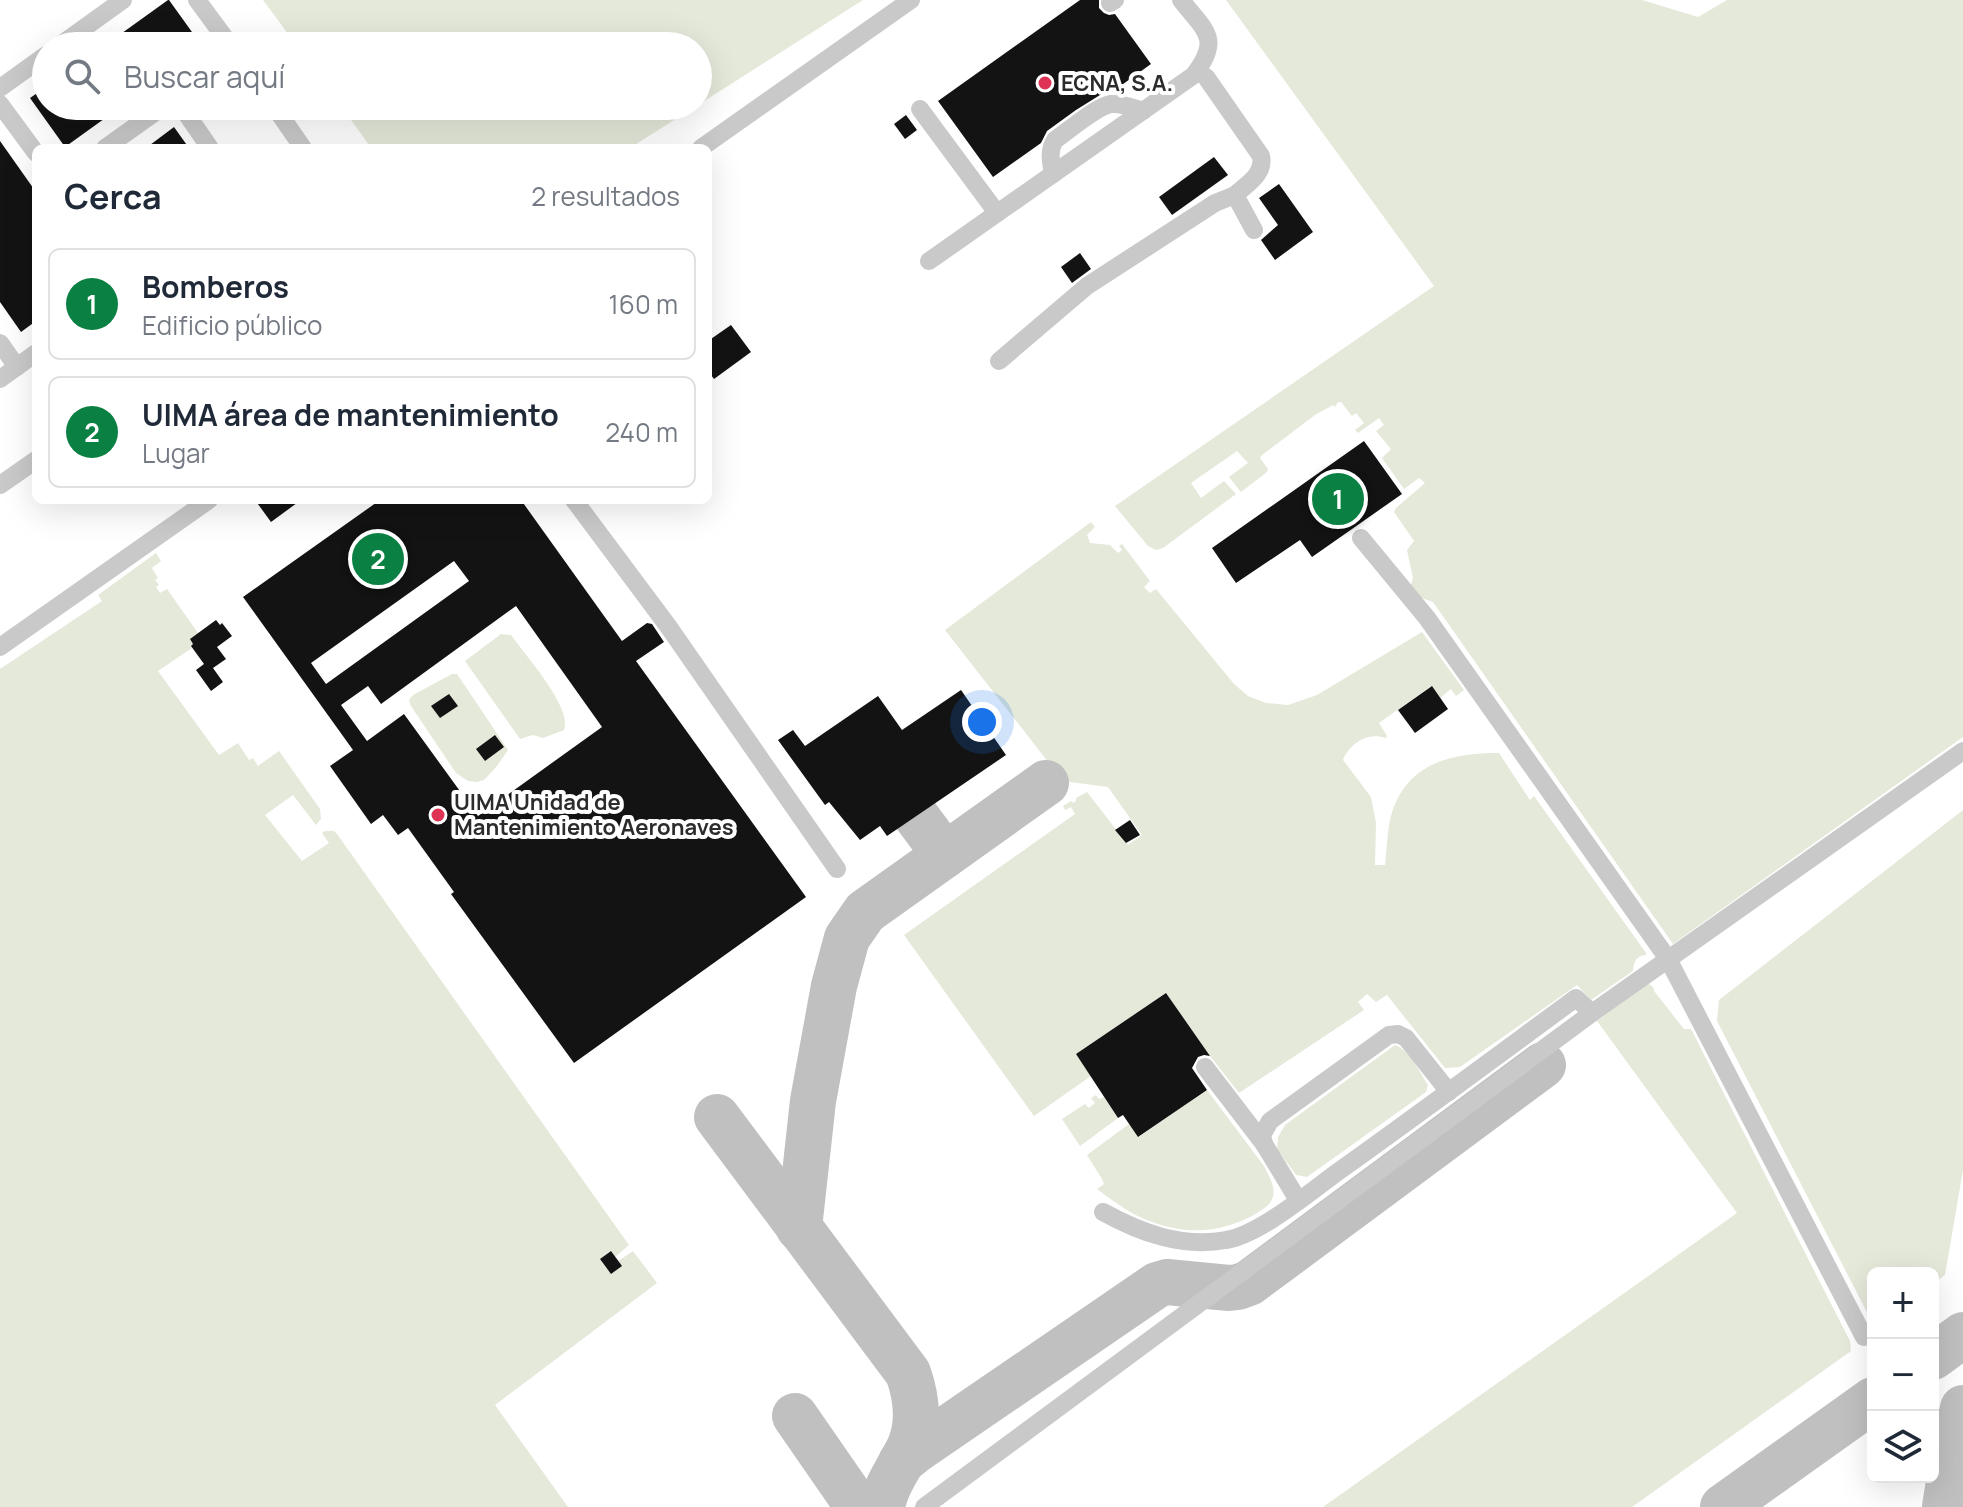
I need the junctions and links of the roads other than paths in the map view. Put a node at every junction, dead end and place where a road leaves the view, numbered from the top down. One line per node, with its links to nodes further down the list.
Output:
1 (123, 0): 5 (street)
2 (197, 0): 6 (street)
3 (911, 0): 19 (street)
4 (1181, 0): 8 (street)
5 (78, 32)
6 (221, 32)
7 (32, 65): 9 (street)
8 (1202, 71): 12 (street); 22 (street)
9 (0, 88)
10 (0, 104): 20 (street)
11 (920, 109): 23 (street)
12 (1143, 111): 21 (street); 21 (street)
13 (147, 120): 16 (street)
14 (191, 120): 17 (street)
15 (284, 120): 18 (street)
16 (117, 144)
17 (207, 144)
18 (300, 144)
19 (707, 144)
20 (32, 148)
21 (1053, 174): 23 (street)
22 (1235, 195): 24 (street); 28 (street)
23 (997, 213): 25 (street)
24 (1254, 230)
25 (929, 261)
26 (0, 343): 29 (street)
27 (32, 356): 29 (street)
28 (999, 361)
29 (17, 367): 30 (street)
30 (0, 379)
31 (32, 463): 32 (street)
32 (0, 485)
33 (203, 504): 36 (street)
34 (577, 504): 38 (street)
35 (1361, 538): 39 (street)
36 (0, 647)
37 (1963, 751): 39 (street)
38 (837, 869)
39 (1668, 959): 40 (street); 48 (street)
40 (1592, 1013): 42 (street); 49 (street)
41 (1205, 1067): 44 (street)
42 (1449, 1092): 43 (street); 46 (street)
43 (1275, 1116): 44 (street); 45 (street)
44 (1246, 1120): 45 (street)
45 (1264, 1144): 46 (street)
46 (1298, 1200): 47 (street)
47 (1103, 1212)
48 (1864, 1337)
49 (924, 1507)

